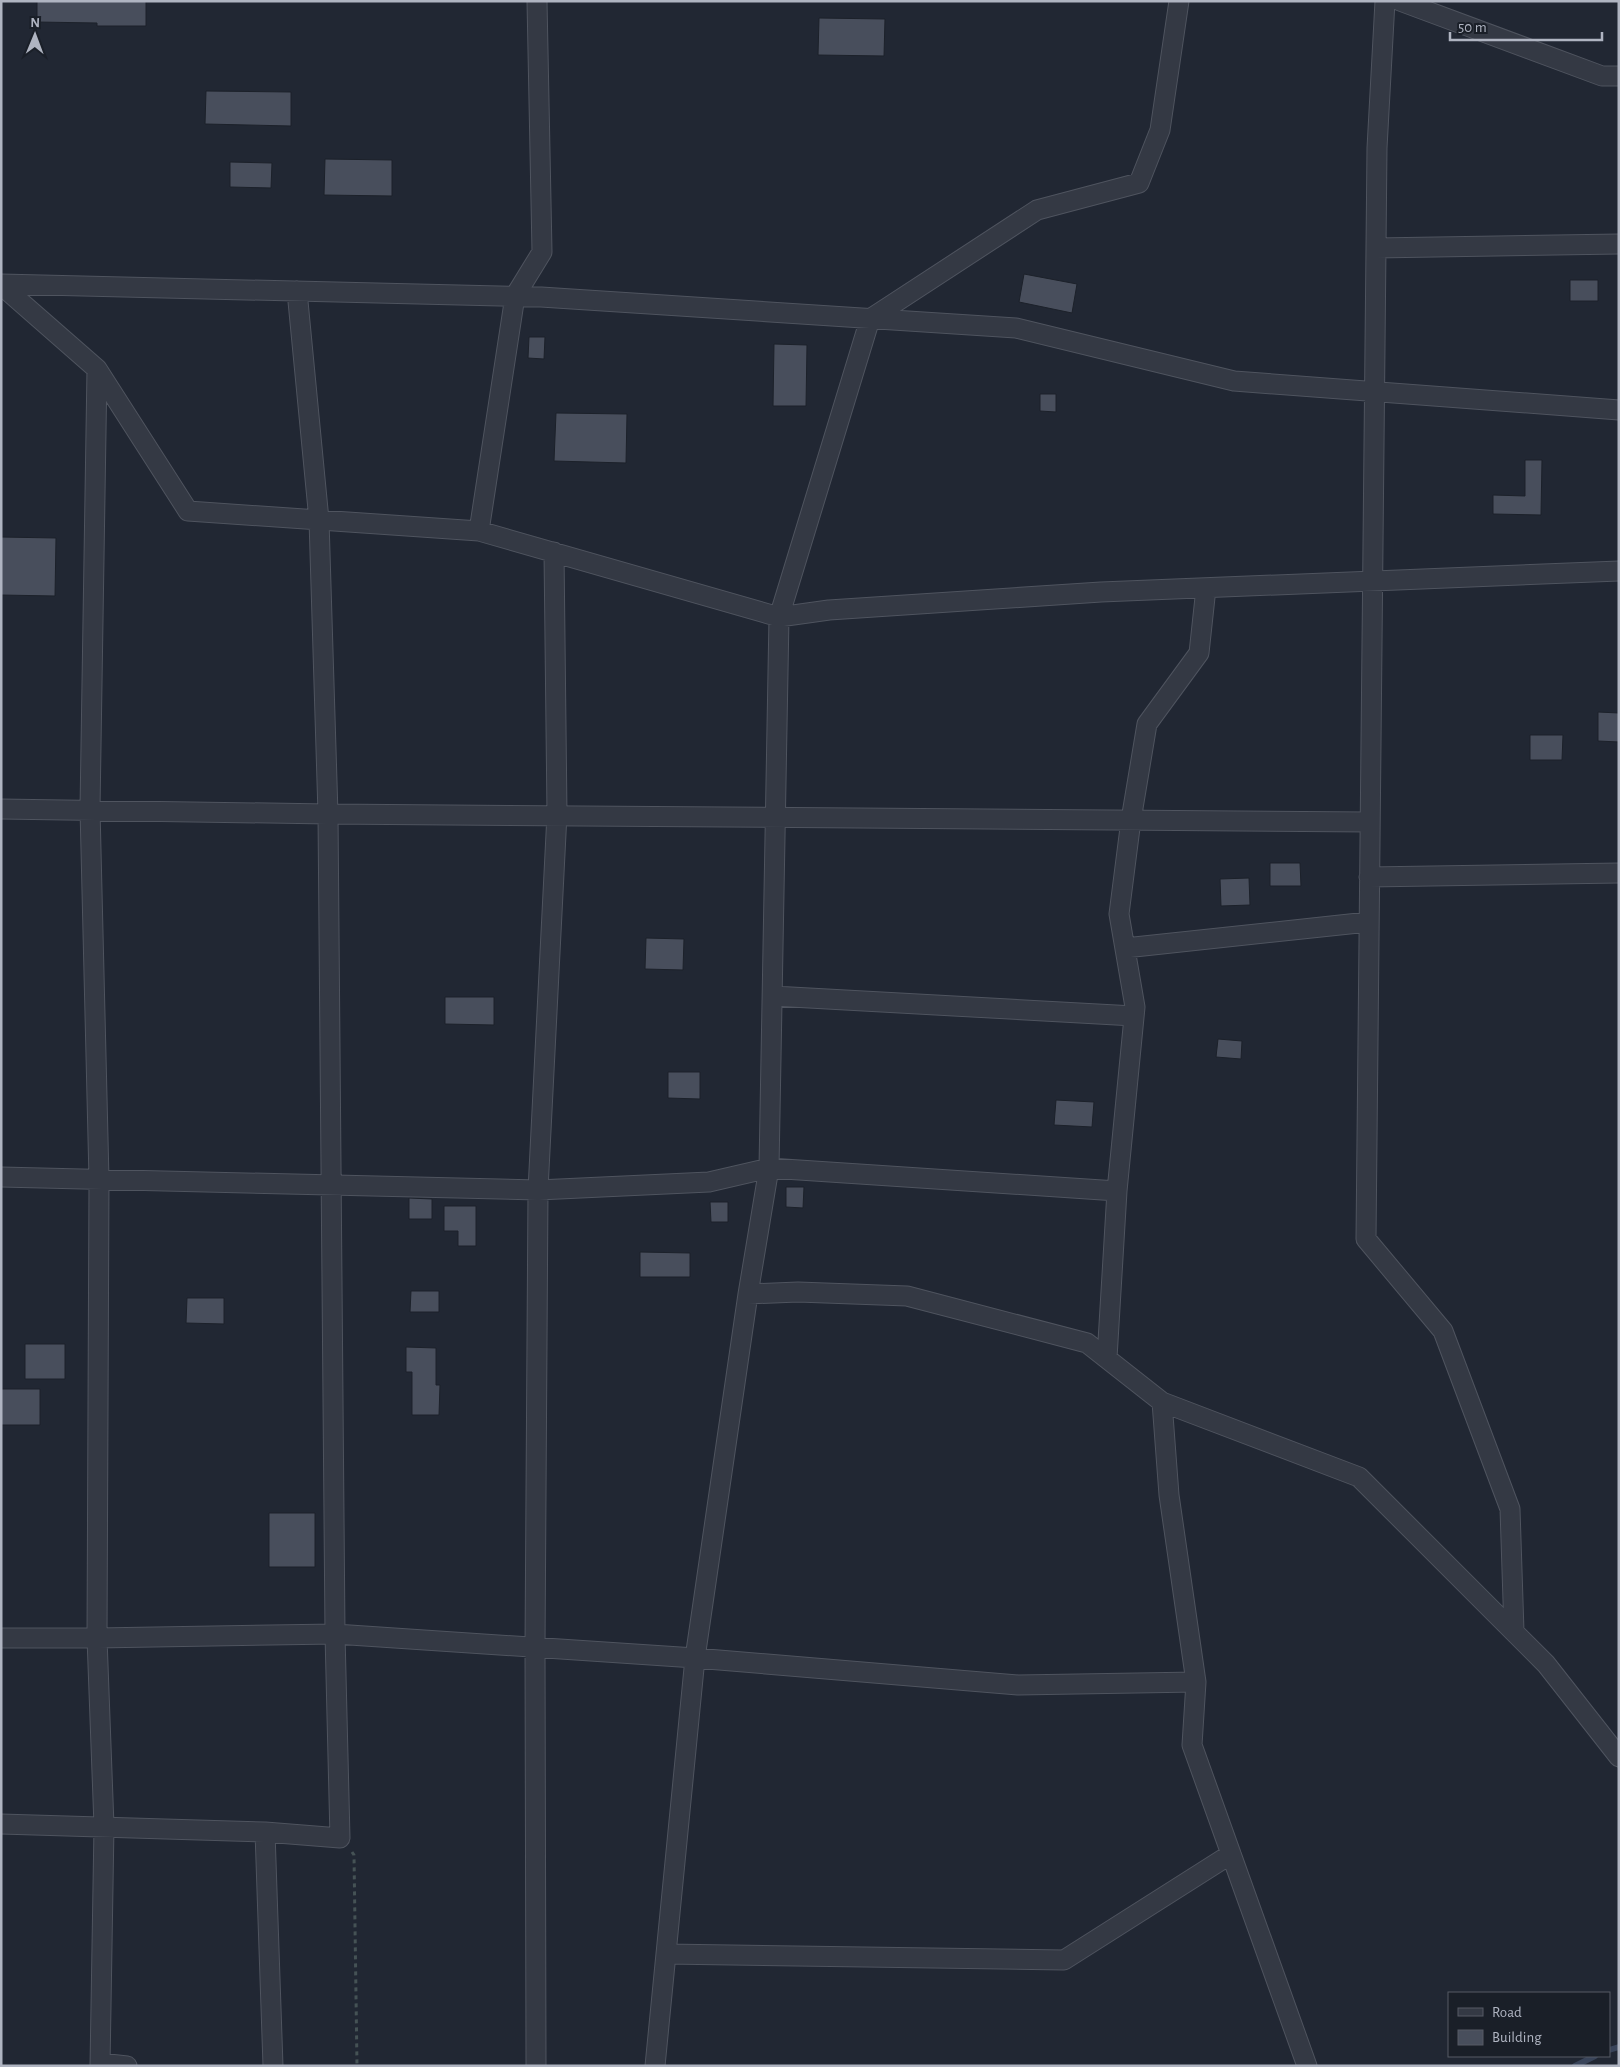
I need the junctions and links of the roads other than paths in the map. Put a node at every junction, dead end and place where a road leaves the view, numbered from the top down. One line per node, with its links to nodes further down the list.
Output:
1 (537, 1): 10 (street)
2 (1179, 1): 11 (street)
3 (1385, 1): 7 (street)
4 (1400, 1): 5 (street)
5 (1619, 76)
6 (1619, 244): 7 (street)
7 (1376, 248): 13 (street)
8 (1, 285): 9 (street); 12 (street)
9 (297, 291): 10 (street); 15 (street)
10 (515, 296): 11 (street); 16 (street)
11 (870, 318): 13 (street); 21 (street)
12 (97, 369): 15 (street); 23 (street)
13 (1375, 392): 14 (street); 19 (street)
14 (1619, 410)
15 (320, 520): 16 (street); 24 (street)
16 (479, 531): 17 (street)
17 (554, 552): 21 (street); 25 (street)
18 (1619, 572): 19 (street)
19 (1372, 582): 20 (street); 28 (street)
20 (1206, 588): 21 (street); 27 (street)
21 (778, 617): 26 (street)
22 (1, 809): 23 (street)
23 (90, 809): 24 (street); 37 (street)
24 (328, 814): 25 (street); 38 (street)
25 (556, 814): 26 (street); 39 (street)
26 (775, 817): 27 (street); 33 (street)
27 (1131, 820): 28 (street); 32 (street)
28 (1369, 822): 30 (street)
29 (1619, 873): 30 (street)
30 (1368, 877): 31 (street)
31 (1368, 922): 32 (street); 44 (street)
32 (1125, 948): 34 (street)
33 (773, 996): 34 (street); 35 (street)
34 (1134, 1016): 40 (street)
35 (769, 1168): 39 (street); 40 (street); 41 (street)
36 (1, 1177): 37 (street)
37 (99, 1179): 38 (street); 47 (street)
38 (332, 1185): 39 (street); 45 (street)
39 (538, 1190): 48 (street)
40 (1117, 1191): 42 (street)
41 (748, 1294): 42 (street); 49 (street)
42 (1107, 1358): 43 (street)
43 (1162, 1402): 44 (street); 50 (street)
44 (1514, 1631): 51 (street)
45 (335, 1634): 47 (street); 48 (street); 54 (street)
46 (1, 1638): 47 (street)
47 (97, 1638): 53 (street)
48 (535, 1647): 49 (street); 60 (street)
49 (695, 1658): 50 (street); 56 (street)
50 (1196, 1682): 55 (street)
51 (1619, 1757)
52 (1, 1824): 53 (street)
53 (104, 1826): 54 (street); 57 (street)
54 (265, 1832): 59 (street)
55 (1231, 1854): 56 (street); 62 (street)
56 (666, 1954): 61 (street)
57 (100, 2065): 58 (street)
58 (127, 2066)
59 (273, 2066)
60 (536, 2066)
61 (655, 2066)
62 (1307, 2066)

